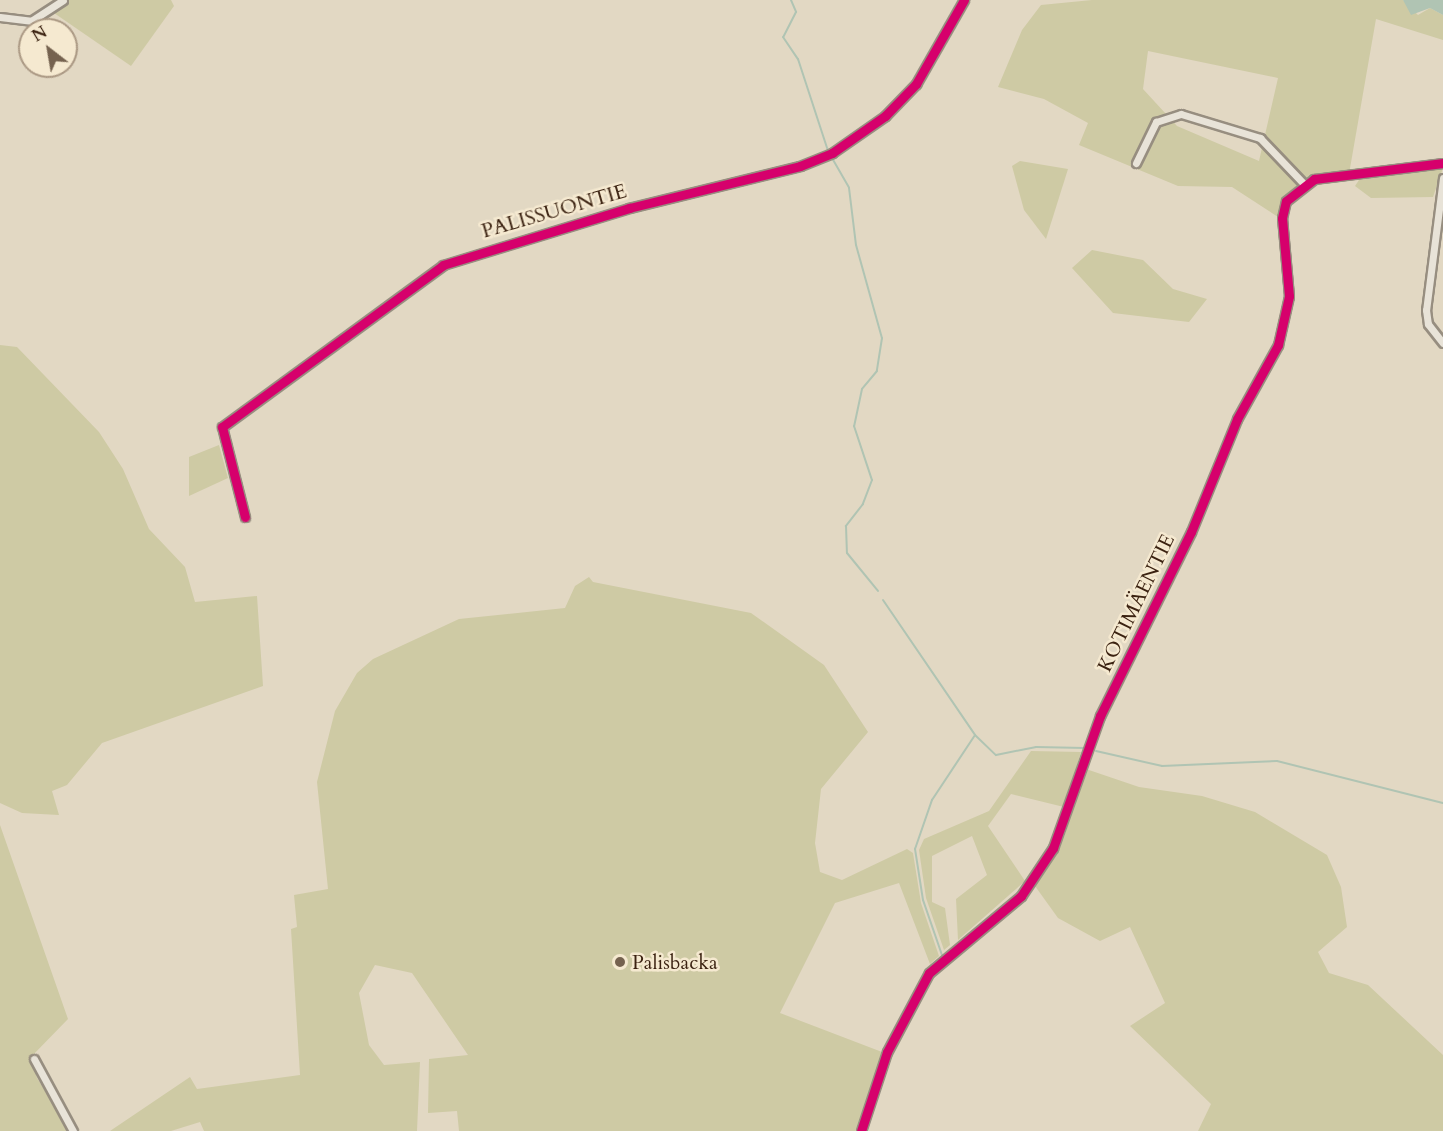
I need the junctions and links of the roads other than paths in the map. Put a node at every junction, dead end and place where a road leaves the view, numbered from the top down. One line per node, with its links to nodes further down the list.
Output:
1 (63, 0): 3 (street)
2 (964, 0): 9 (street, PALISSUONTIE)
3 (0, 17)
4 (1443, 162): 7 (street)
5 (1136, 163): 7 (street)
6 (1443, 178): 8 (street)
7 (1304, 184): 12 (street, KOTIMÄENTIE)
8 (1443, 343)
9 (245, 518)
10 (34, 1059): 11 (street)
11 (73, 1131)
12 (861, 1131)

